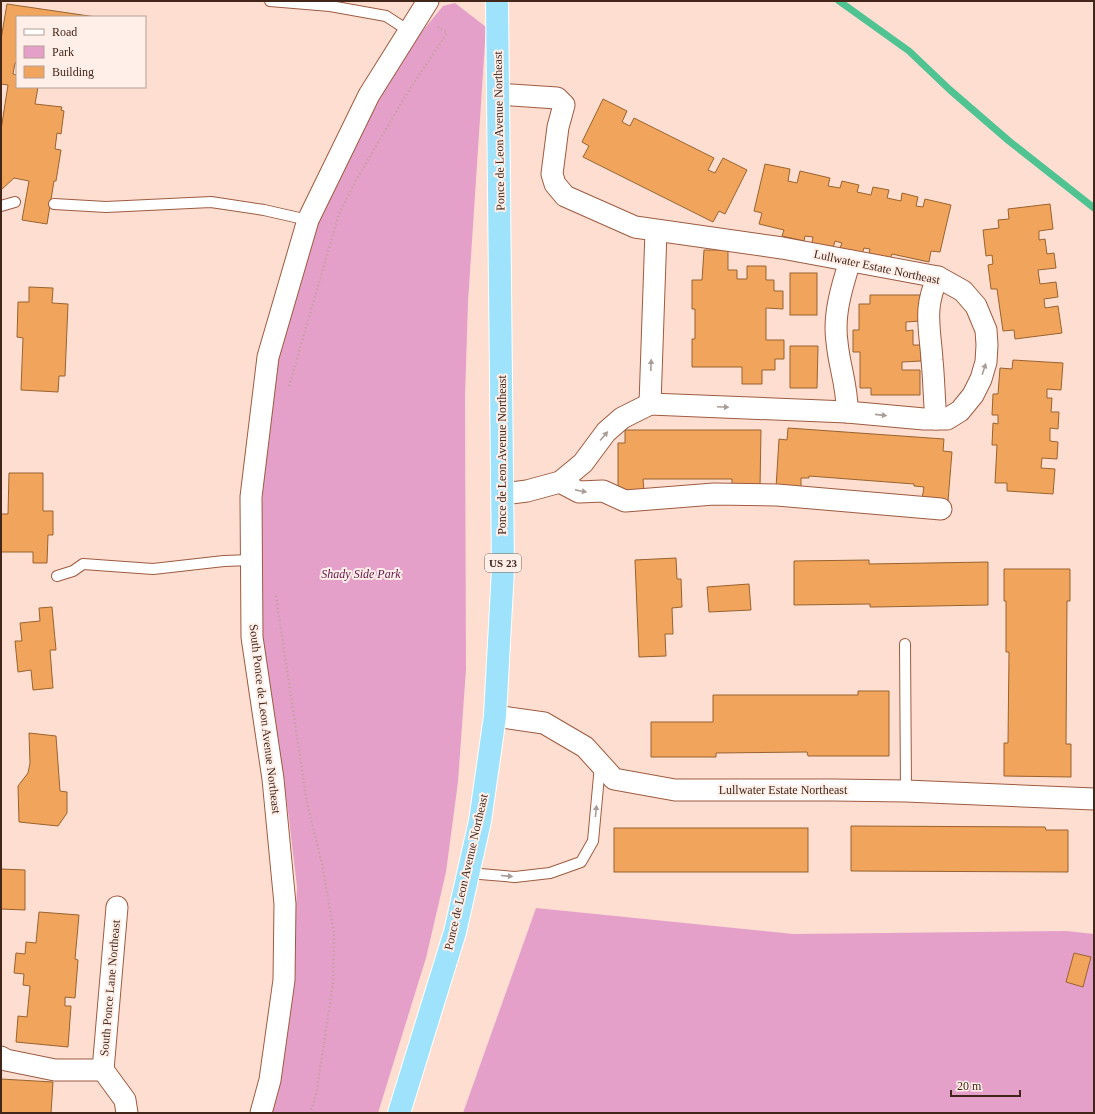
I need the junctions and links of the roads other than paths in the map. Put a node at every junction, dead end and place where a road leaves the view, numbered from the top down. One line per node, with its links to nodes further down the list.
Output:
1 (270, 1): 4 (lane)
2 (428, 1): 4 (street, South Ponce de Leon Avenue Northeast)
3 (497, 1): 5 (highway, Ponce de Leon Avenue Northeast / US 23)
4 (409, 31): 9 (street, South Ponce de Leon Avenue Northeast)
5 (498, 94): 10 (street, Lullwater Estate Northeast); 19 (highway, Ponce de Leon Avenue Northeast / US 23)
6 (15, 202): 8 (lane)
7 (54, 204): 9 (lane)
8 (1, 206)
9 (308, 220): 21 (street, South Ponce de Leon Avenue Northeast)
10 (656, 231): 11 (street, Lullwater Estate Northeast); 13 (street, one-way to 10)
11 (850, 261): 12 (street, Lullwater Estate Northeast); 14 (street)
12 (938, 277): 15 (street); 15 (street, Lullwater Estate Northeast, one-way to 12)
13 (650, 404): 14 (street, Lullwater Estate Northeast, one-way to 14); 16 (street, Lullwater Estate Northeast, one-way to 13)
14 (846, 412): 15 (street, Lullwater Estate Northeast, one-way to 15)
15 (936, 419)
16 (583, 463): 17 (street, Lullwater Estate Northeast); 18 (street)
17 (560, 482): 18 (street, one-way to 18); 19 (street, Lullwater Estate Northeast)
18 (603, 492): 20 (street)
19 (503, 494): 24 (highway, Ponce de Leon Avenue Northeast / US 23)
20 (941, 509)
21 (251, 560): 22 (lane); 33 (street, South Ponce de Leon Avenue Northeast)
22 (58, 576)
23 (905, 644): 26 (lane)
24 (495, 716): 25 (street, Lullwater Estate Northeast); 28 (highway, Ponce de Leon Avenue Northeast / US 23)
25 (600, 764): 26 (street, Lullwater Estate Northeast); 28 (lane, one-way to 25)
26 (906, 791): 27 (street, Lullwater Estate Northeast)
27 (1094, 799)
28 (468, 873): 34 (highway, Ponce de Leon Avenue Northeast / US 23)
29 (117, 907): 31 (street, South Ponce Lane Northeast)
30 (1, 1057): 31 (street)
31 (103, 1070): 32 (street)
32 (127, 1113)
33 (261, 1113)
34 (399, 1113)

